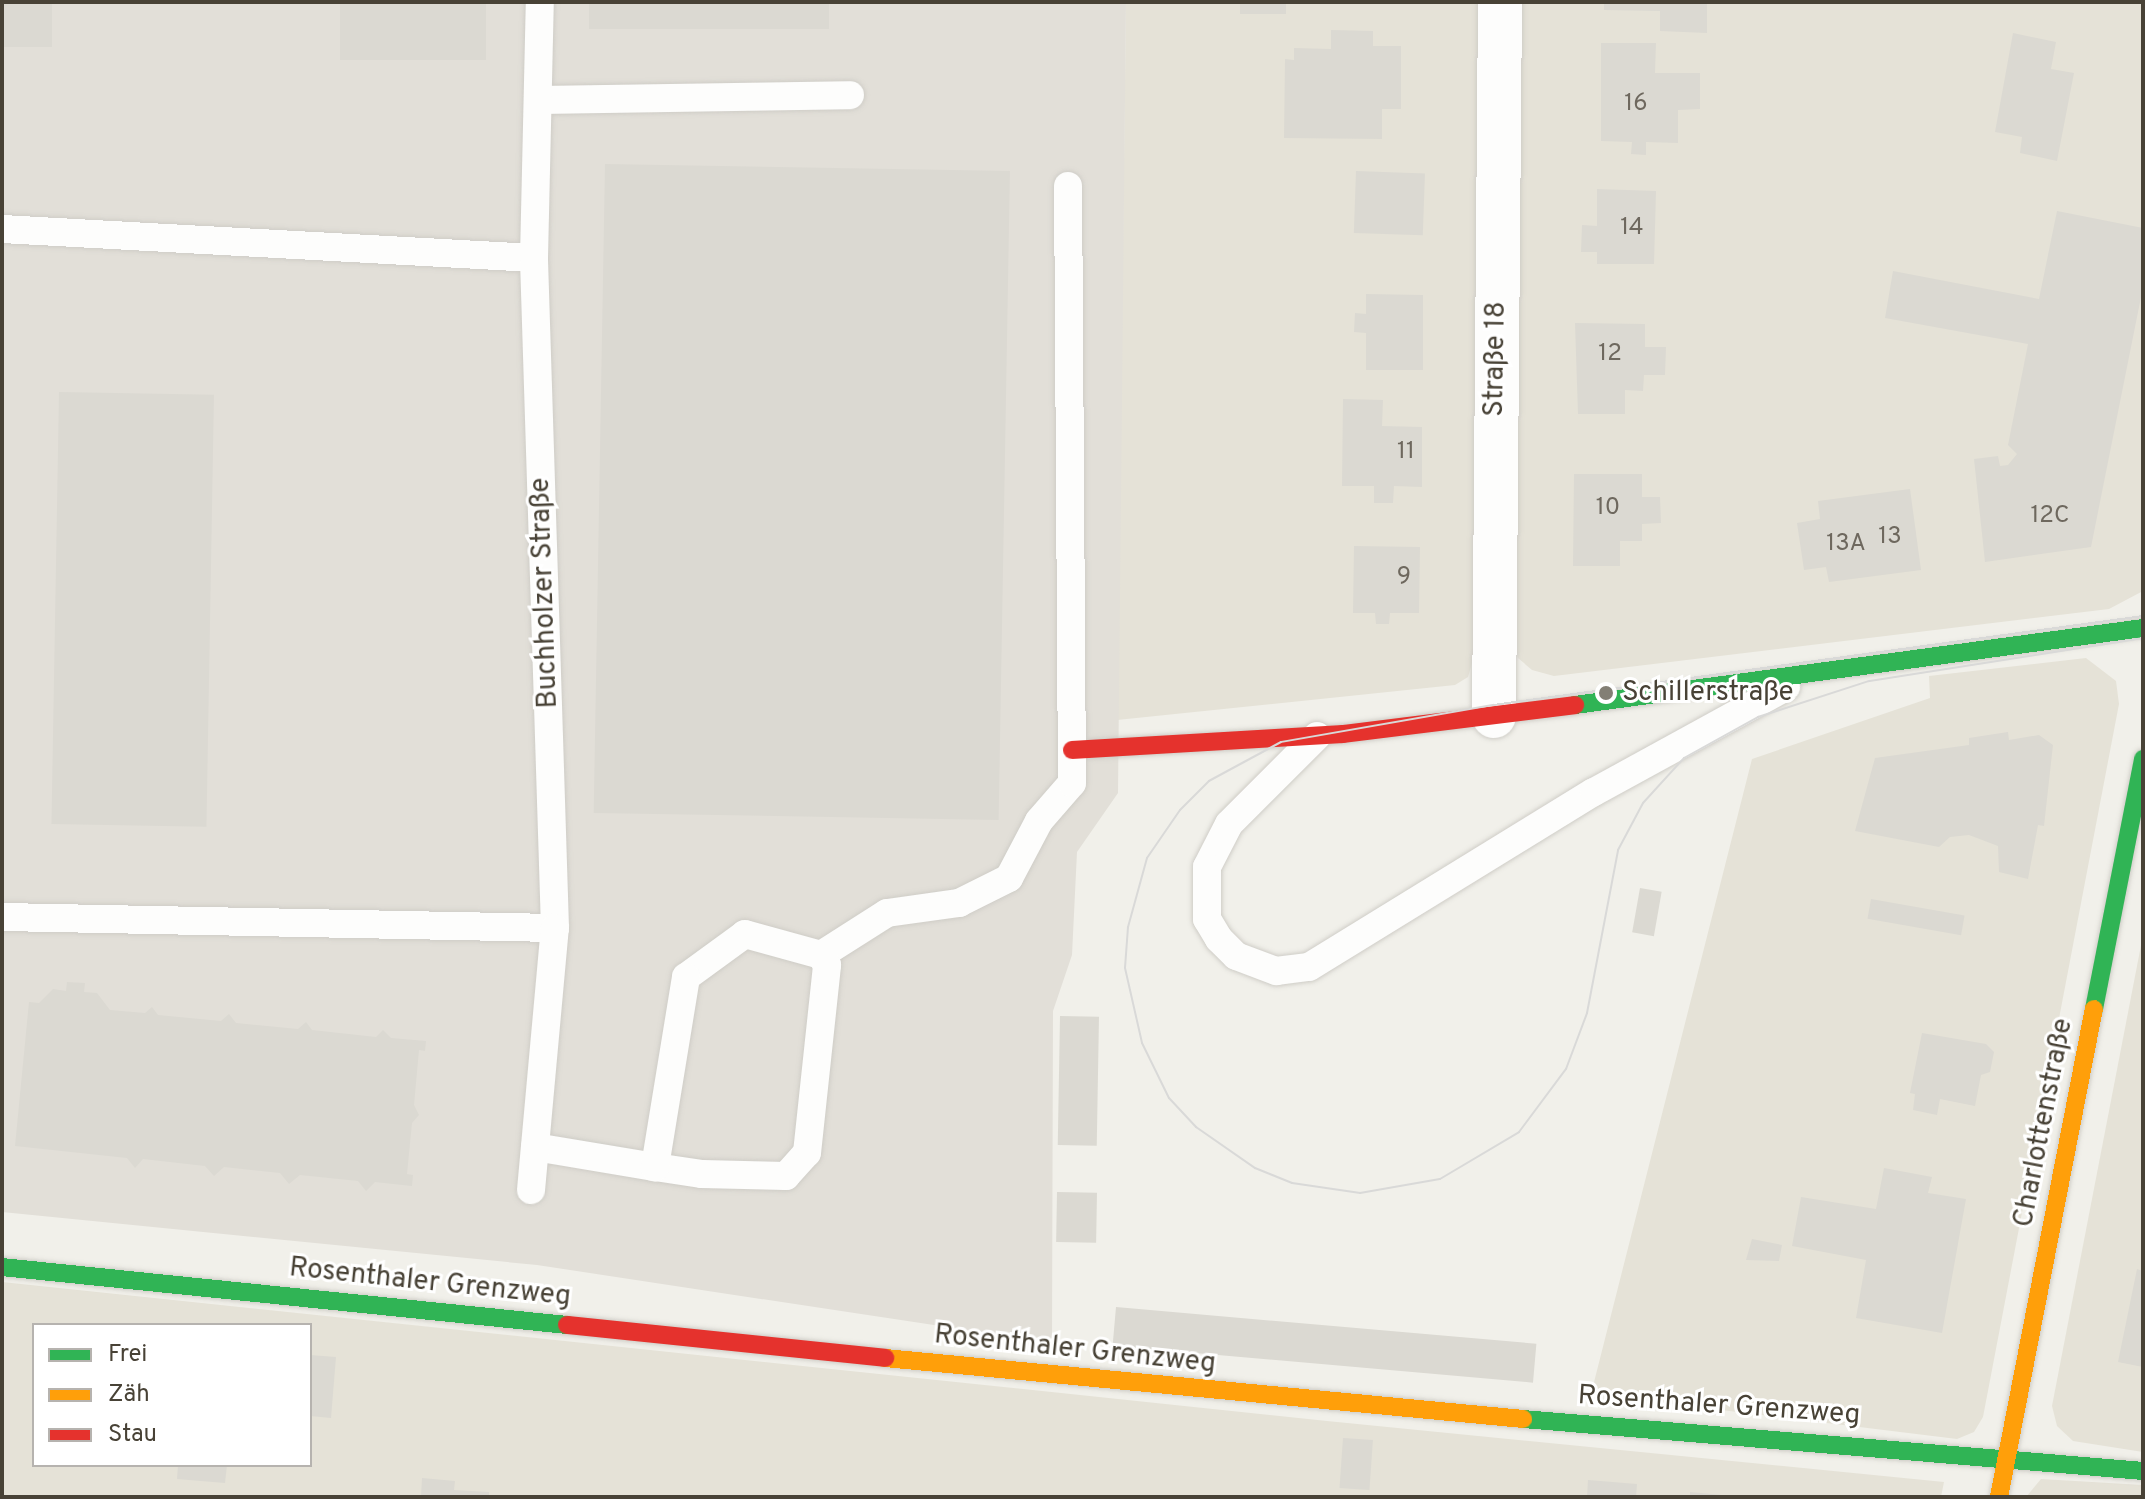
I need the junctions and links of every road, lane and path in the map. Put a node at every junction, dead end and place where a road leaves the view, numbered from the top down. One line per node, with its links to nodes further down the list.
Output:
1 (540, 2): 4 (lane, Buchholzer Straße)
2 (1500, 2): 10 (street, Straße 18)
3 (850, 95): 4 (lane)
4 (538, 100): 7 (lane, Buchholzer Straße)
5 (1068, 186): 12 (lane)
6 (2, 229): 7 (lane)
7 (534, 258): 15 (lane, Buchholzer Straße)
8 (2143, 628): 9 (street)
9 (1804, 677): 10 (street); 11 (lane)
10 (1494, 716): 11 (street)
11 (1317, 736): 12 (street)
12 (1072, 750): 16 (lane)
13 (2143, 759): 21 (street, Charlottenstraße)
14 (2, 917): 15 (lane)
15 (555, 928): 17 (lane, Buchholzer Straße)
16 (821, 955): 18 (lane); 18 (lane)
17 (535, 1147): 18 (lane); 19 (lane, Buchholzer Straße)
18 (655, 1167)
19 (531, 1190)
20 (2, 1267): 21 (street, Rosenthaler Grenzweg)
21 (2008, 1456): 22 (street, Rosenthaler Grenzweg); 23 (street, Charlottenstraße)
22 (2143, 1471)
23 (1999, 1497)

